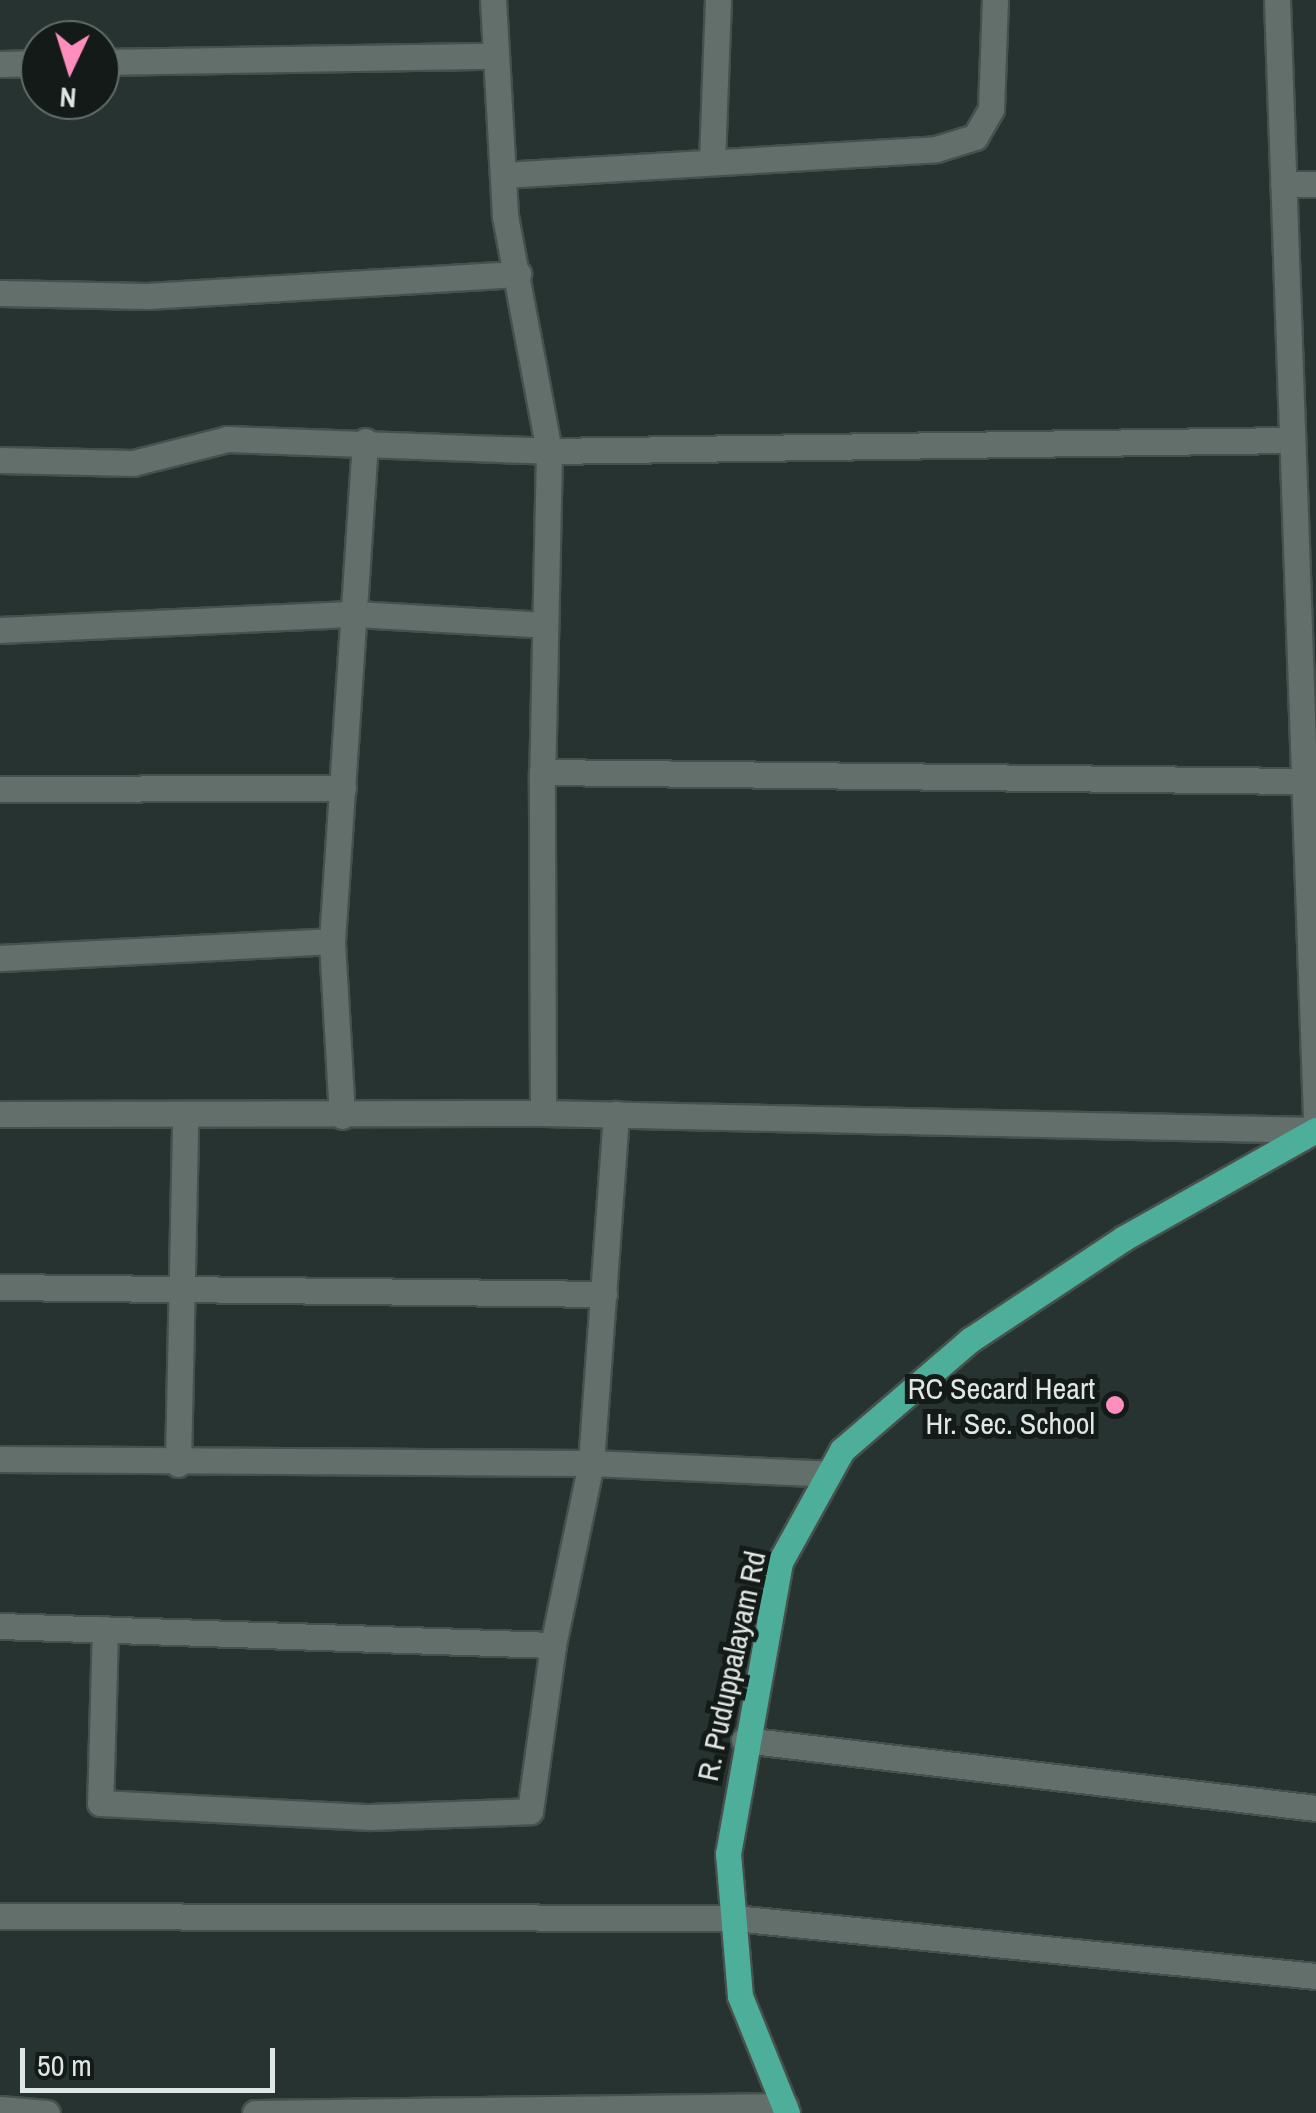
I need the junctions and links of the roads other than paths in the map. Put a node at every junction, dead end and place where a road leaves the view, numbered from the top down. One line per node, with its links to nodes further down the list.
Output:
1 (493, 0): 5 (street)
2 (718, 0): 7 (street)
3 (995, 0): 7 (street)
4 (1276, 0): 9 (street)
5 (494, 56): 6 (street); 8 (street)
6 (120, 62)
7 (712, 162): 8 (street)
8 (502, 175): 11 (street)
9 (1283, 184): 10 (street); 13 (street)
10 (1316, 184)
11 (518, 274): 12 (street); 15 (street)
12 (0, 293)
13 (1292, 440): 15 (street); 18 (street)
14 (365, 441): 15 (street); 16 (street); 17 (street)
15 (550, 451): 19 (street)
16 (0, 460)
17 (356, 614): 19 (street); 20 (street); 23 (street)
18 (1307, 616): 22 (street)
19 (545, 625): 21 (street)
20 (0, 630)
21 (542, 772): 22 (street); 27 (street)
22 (1304, 781): 31 (street)
23 (343, 788): 24 (street); 25 (street)
24 (0, 789)
25 (332, 941): 26 (street); 30 (street)
26 (0, 958)
27 (543, 1113): 29 (street); 30 (street)
28 (0, 1114): 32 (street)
29 (616, 1114): 33 (street); 36 (street)
30 (342, 1116): 32 (street)
31 (1316, 1116)
32 (186, 1118): 34 (street)
33 (1316, 1130): 40 (main road, R. Puduppalayam Rd)
34 (179, 1286): 35 (street); 36 (street); 39 (street)
35 (0, 1287)
36 (604, 1294): 38 (street)
37 (0, 1459): 39 (street)
38 (592, 1463): 39 (street); 40 (street); 43 (street)
39 (178, 1464)
40 (829, 1474): 44 (main road, R. Puduppalayam Rd)
41 (0, 1626): 42 (street)
42 (105, 1628): 43 (street); 43 (street)
43 (552, 1645)
44 (744, 1740): 45 (street); 47 (main road, R. Puduppalayam Rd)
45 (1316, 1808)
46 (0, 1916): 47 (street)
47 (734, 1918): 48 (street); 50 (main road, R. Puduppalayam Rd)
48 (1316, 1976)
49 (0, 2109): 51 (street)
50 (786, 2110): 52 (street)
51 (48, 2113)
52 (255, 2113)

